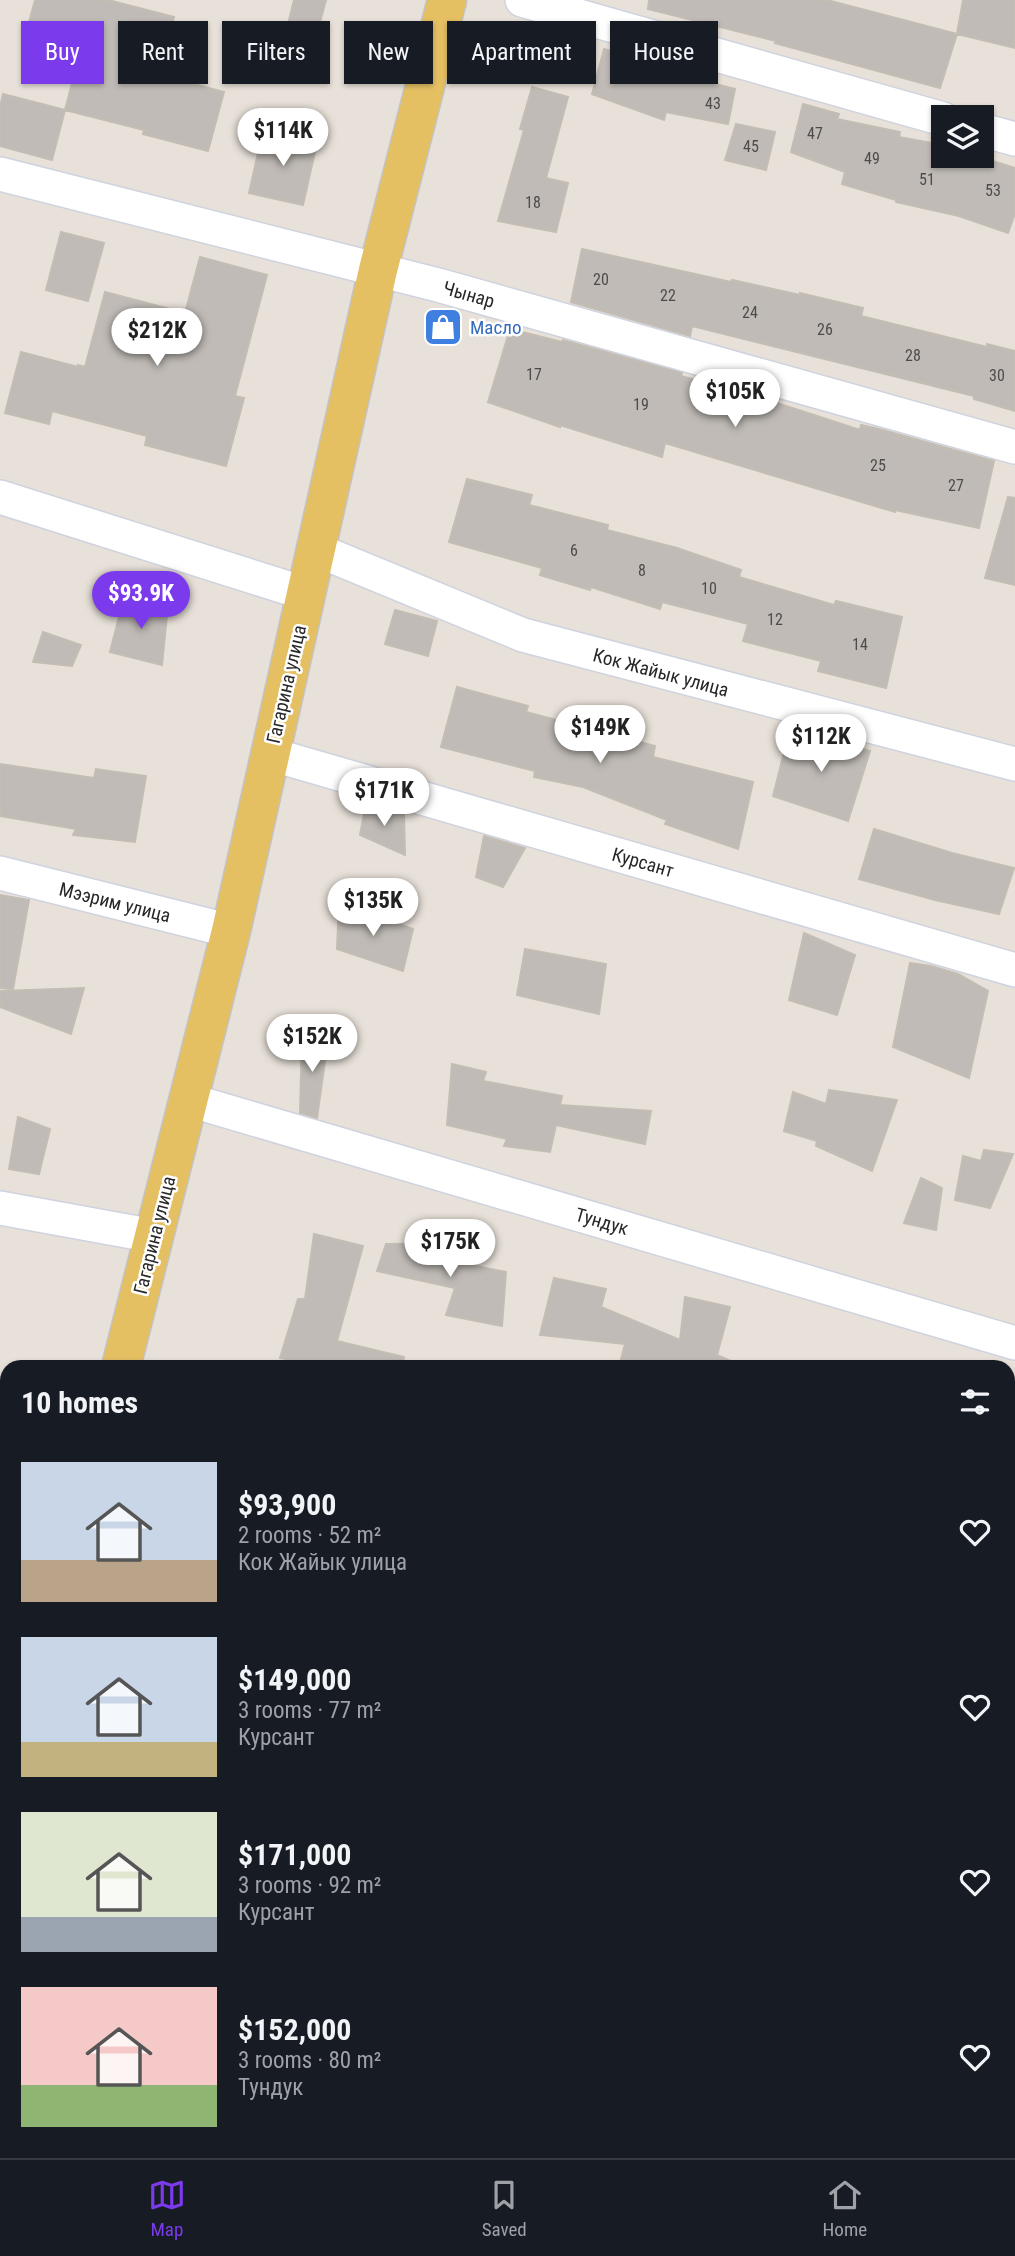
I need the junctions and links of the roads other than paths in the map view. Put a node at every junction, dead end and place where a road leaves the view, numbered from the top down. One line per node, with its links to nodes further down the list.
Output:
1 (447, 0): 7 (main road, Гагарина улица)
2 (522, 0): 3 (street)
3 (931, 116)
4 (994, 133): 5 (street)
5 (1015, 139)
6 (0, 174): 7 (street, Чынар)
7 (378, 270): 8 (street, Чынар); 10 (main road, Гагарина улица)
8 (1015, 447)
9 (0, 498): 11 (street)
10 (317, 550): 11 (main road, Гагарина улица); 13 (street, Кок Жайык улица)
11 (307, 594): 12 (main road, Гагарина улица)
12 (270, 754): 15 (main road, Гагарина улица); 16 (street, Курсант)
13 (1015, 764)
14 (0, 873): 15 (street, Мээрим улица)
15 (231, 931): 17 (main road, Гагарина улица)
16 (1015, 970)
17 (189, 1100): 19 (main road, Гагарина улица); 20 (street, Тундук)
18 (0, 1208): 19 (street)
19 (154, 1236): 21 (main road, Гагарина улица)
20 (1015, 1343)
21 (123, 1360)

